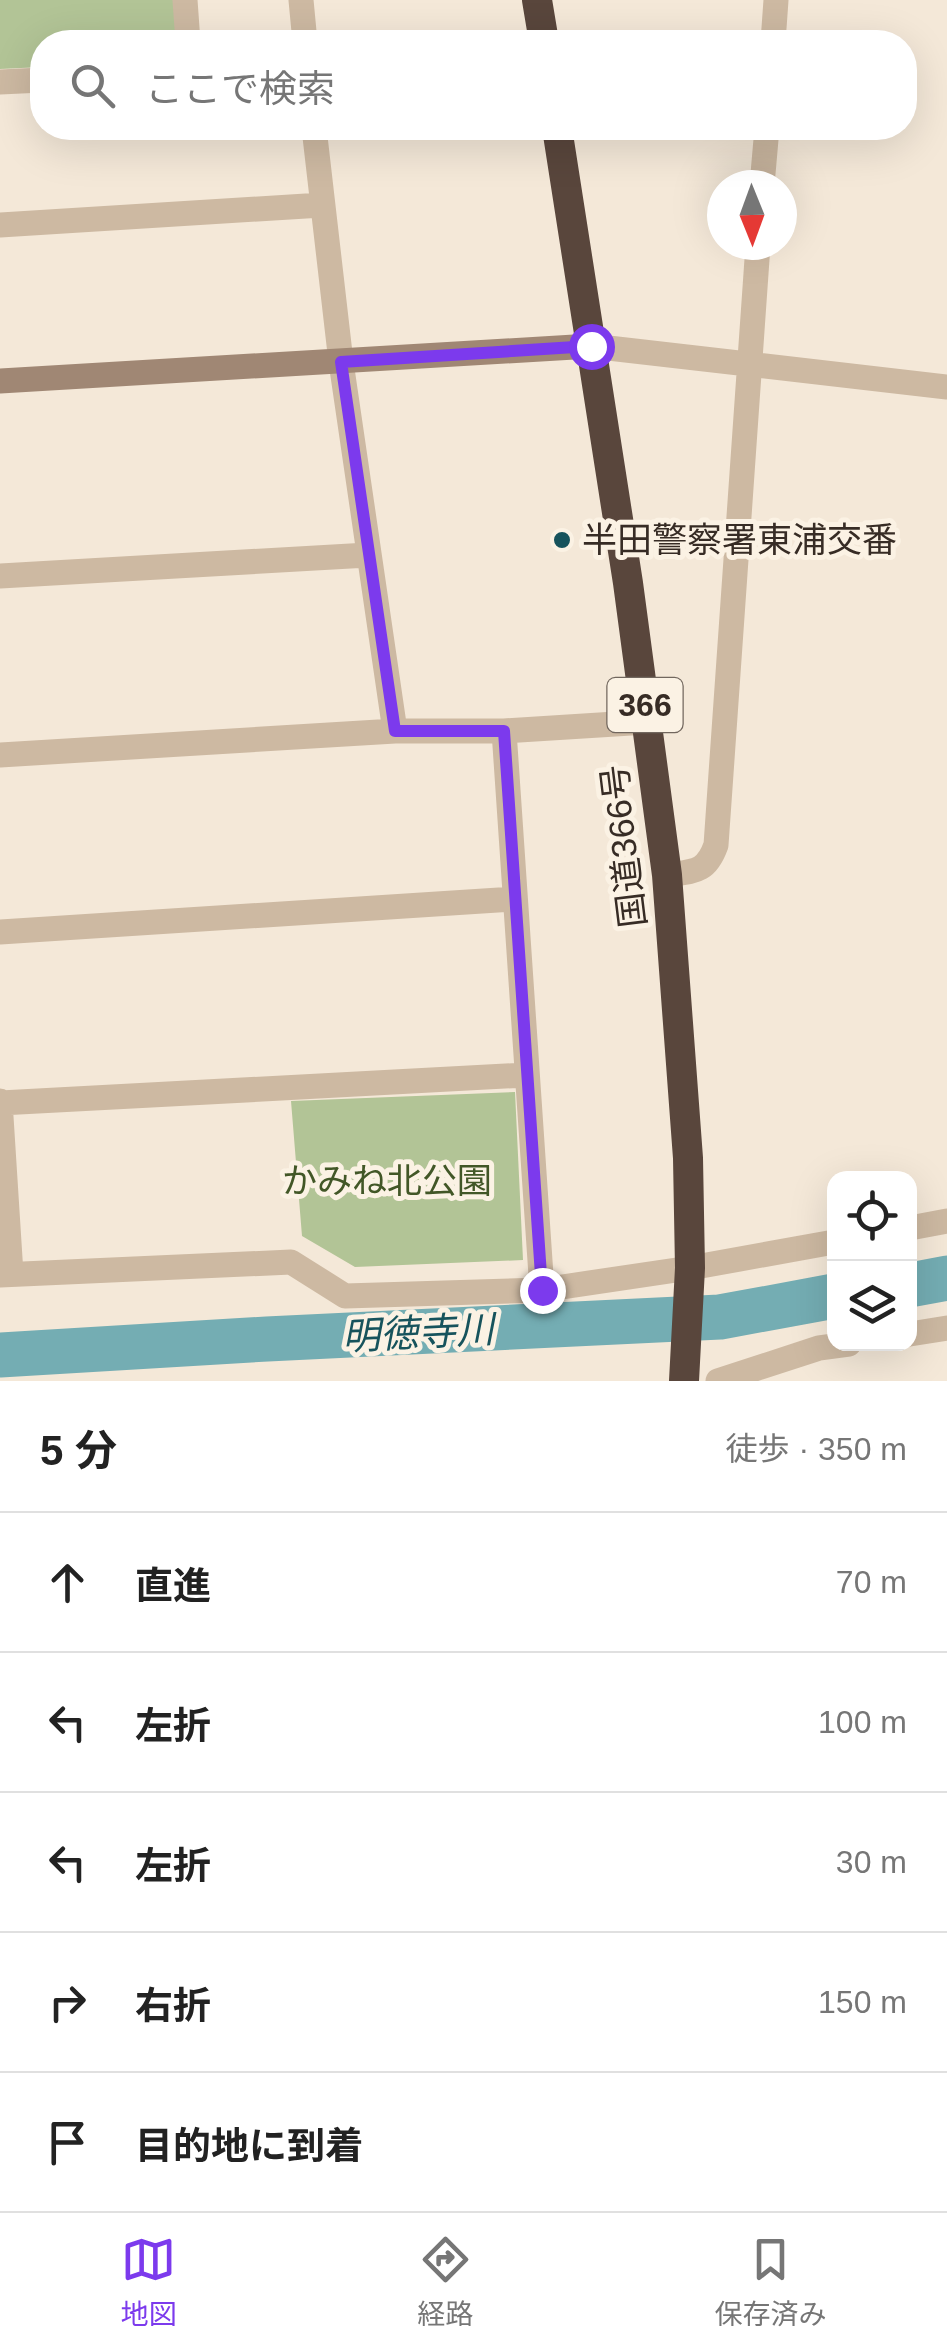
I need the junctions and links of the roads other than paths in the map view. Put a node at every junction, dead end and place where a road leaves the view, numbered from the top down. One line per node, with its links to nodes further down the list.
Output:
1 (185, 0): 5 (street)
2 (301, 0): 6 (street)
3 (537, 0): 7 (highway)
4 (776, 0): 8 (street)
5 (187, 30)
6 (304, 30)
7 (542, 30)
8 (774, 30)
9 (30, 81): 10 (street)
10 (0, 82)
11 (315, 140): 15 (street)
12 (559, 140): 18 (highway, 国道366号 / 366)
13 (766, 140): 14 (street)
14 (763, 170)
15 (322, 205): 16 (street); 19 (street)
16 (0, 225)
17 (757, 260): 20 (street)
18 (591, 346): 19 (street); 20 (street); 25 (highway, 国道366号 / 366)
19 (341, 362): 21 (street); 23 (street)
20 (748, 363): 22 (street); 29 (street)
21 (0, 381)
22 (947, 387)
23 (368, 555): 24 (street); 26 (street)
24 (0, 576)
25 (647, 722): 27 (street); 29 (highway, 国道366号 / 366)
26 (395, 731): 27 (street); 28 (street)
27 (504, 731): 30 (street)
28 (0, 755)
29 (667, 875): 38 (highway, 国道366号 / 366)
30 (514, 899): 31 (street); 32 (street)
31 (0, 932)
32 (526, 1075): 33 (street); 39 (street)
33 (0, 1103): 37 (street)
34 (947, 1222): 35 (street)
35 (917, 1227)
36 (827, 1244): 38 (street)
37 (5, 1274): 39 (street)
38 (689, 1277): 39 (street); 43 (highway, 国道366号 / 366)
39 (542, 1290)
40 (947, 1328): 41 (street)
41 (917, 1333)
42 (827, 1347): 44 (street)
43 (684, 1373)
44 (718, 1381)

